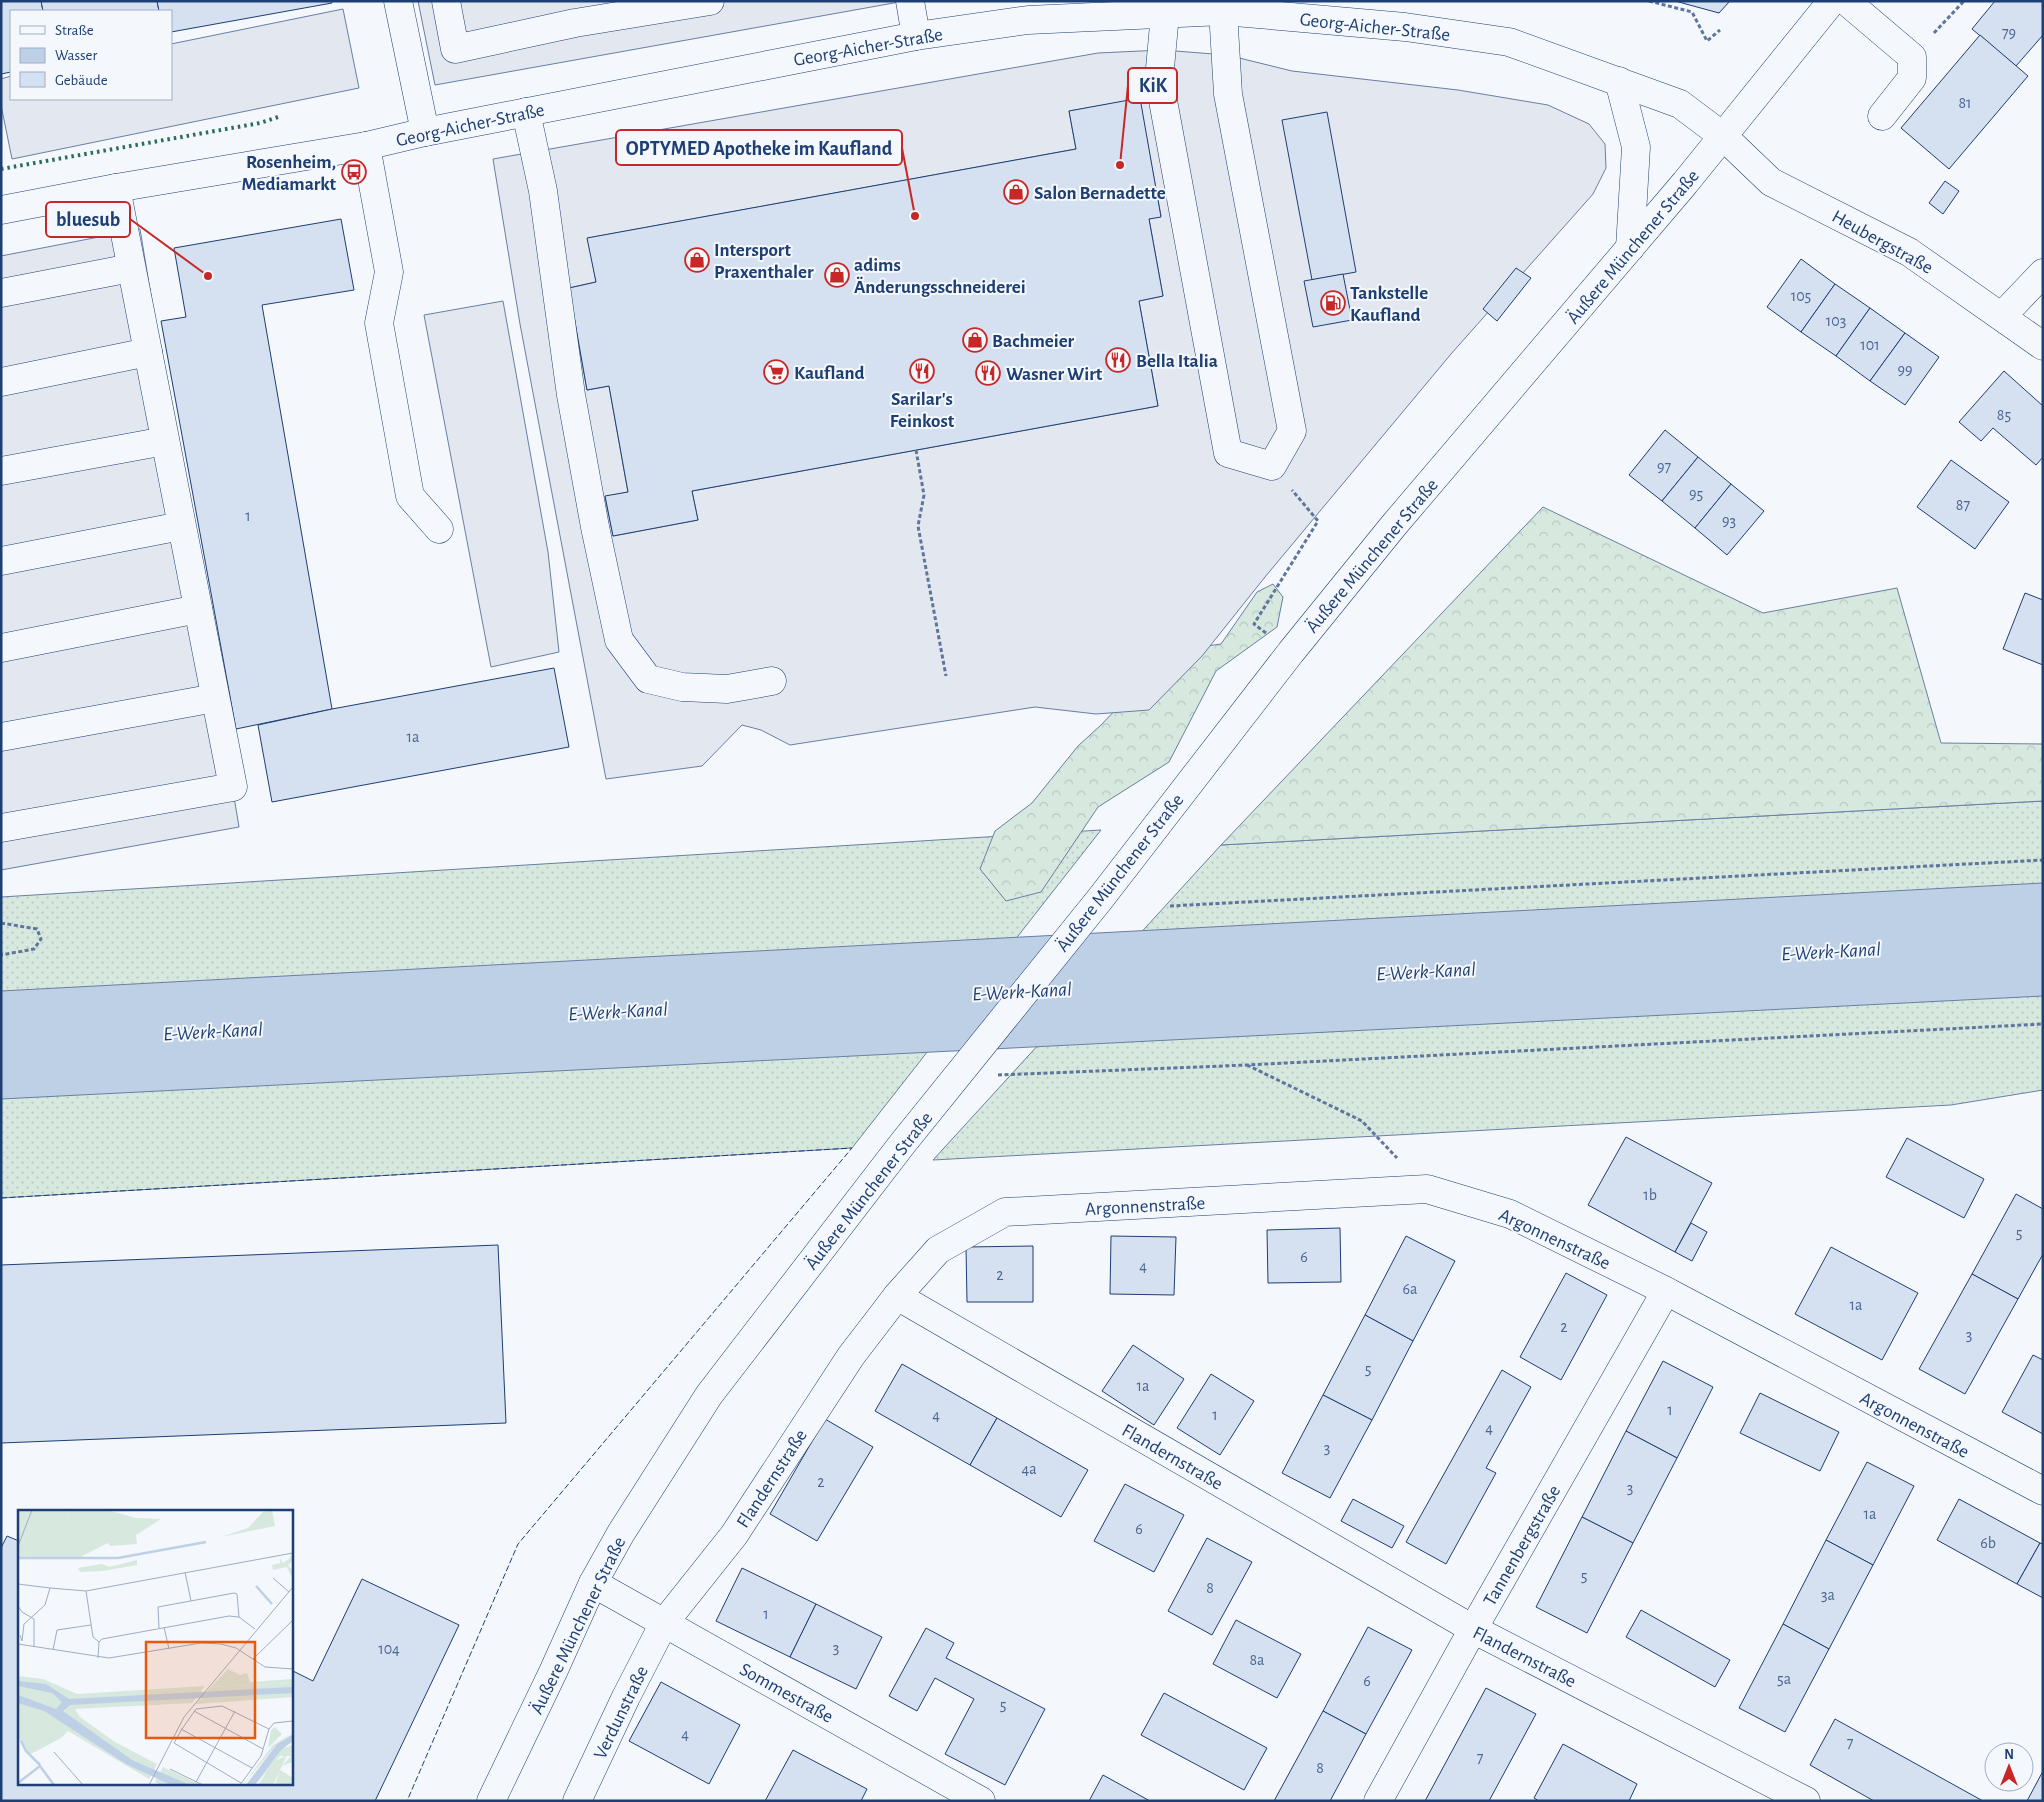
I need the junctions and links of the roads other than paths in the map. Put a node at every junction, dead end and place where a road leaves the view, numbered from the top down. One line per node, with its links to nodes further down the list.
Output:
1 (398, 1): 13 (street)
2 (446, 1): 3 (street)
3 (710, 1)
4 (910, 1): 9 (street)
5 (1832, 1): 14 (street, Äußere Münchener Straße)
6 (1846, 1): 12 (street)
7 (1164, 7): 8 (street, Georg-Aicher-Straße); 8 (street); 9 (street, Georg-Aicher-Straße)
8 (1223, 11): 10 (street, Georg-Aicher-Straße)
9 (916, 36): 11 (street, Georg-Aicher-Straße)
10 (1619, 81): 14 (street, Georg-Aicher-Straße); 18 (street)
11 (526, 112): 13 (street, Georg-Aicher-Straße); 33 (street)
12 (1882, 116)
13 (425, 132): 15 (street, Georg-Aicher-Straße)
14 (1724, 137): 18 (street, Äußere Münchener Straße); 22 (street, Heubergstraße)
15 (366, 146): 16 (street, Georg-Aicher-Straße); 29 (street)
16 (116, 188): 17 (street, Georg-Aicher-Straße); 19 (street)
17 (1, 210)
18 (1630, 248): 40 (street, Äußere Münchener Straße)
19 (131, 268): 21 (street); 24 (street)
20 (2043, 273): 22 (street)
21 (1, 293)
22 (2002, 316): 23 (street, Heubergstraße)
23 (2043, 346)
24 (148, 352): 25 (street); 26 (street)
25 (1, 382)
26 (165, 441): 27 (street); 28 (street)
27 (1, 471)
28 (182, 526): 30 (street); 31 (street)
29 (439, 529)
30 (1, 560)
31 (198, 609): 32 (street); 34 (street)
32 (1, 648)
33 (772, 682)
34 (215, 698): 35 (street); 36 (street)
35 (1, 737)
36 (1, 828)
37 (1666, 1292): 38 (street, Argonnenstraße); 39 (street, Argonnenstraße); 42 (street, Tannenbergstraße)
38 (897, 1296): 41 (street, Flandernstraße); 42 (street, Flandernstraße)
39 (2043, 1491)
40 (593, 1583): 41 (street, Sommestraße); 43 (street, Äußere Münchener Straße)
41 (664, 1623): 44 (street, Verdunstraße); 45 (street, Sommestraße)
42 (1473, 1629): 46 (street, Tannenbergstraße); 47 (street, Flandernstraße)
43 (491, 1801)
44 (577, 1801)
45 (981, 1801)
46 (1378, 1801)
47 (1806, 1801)

